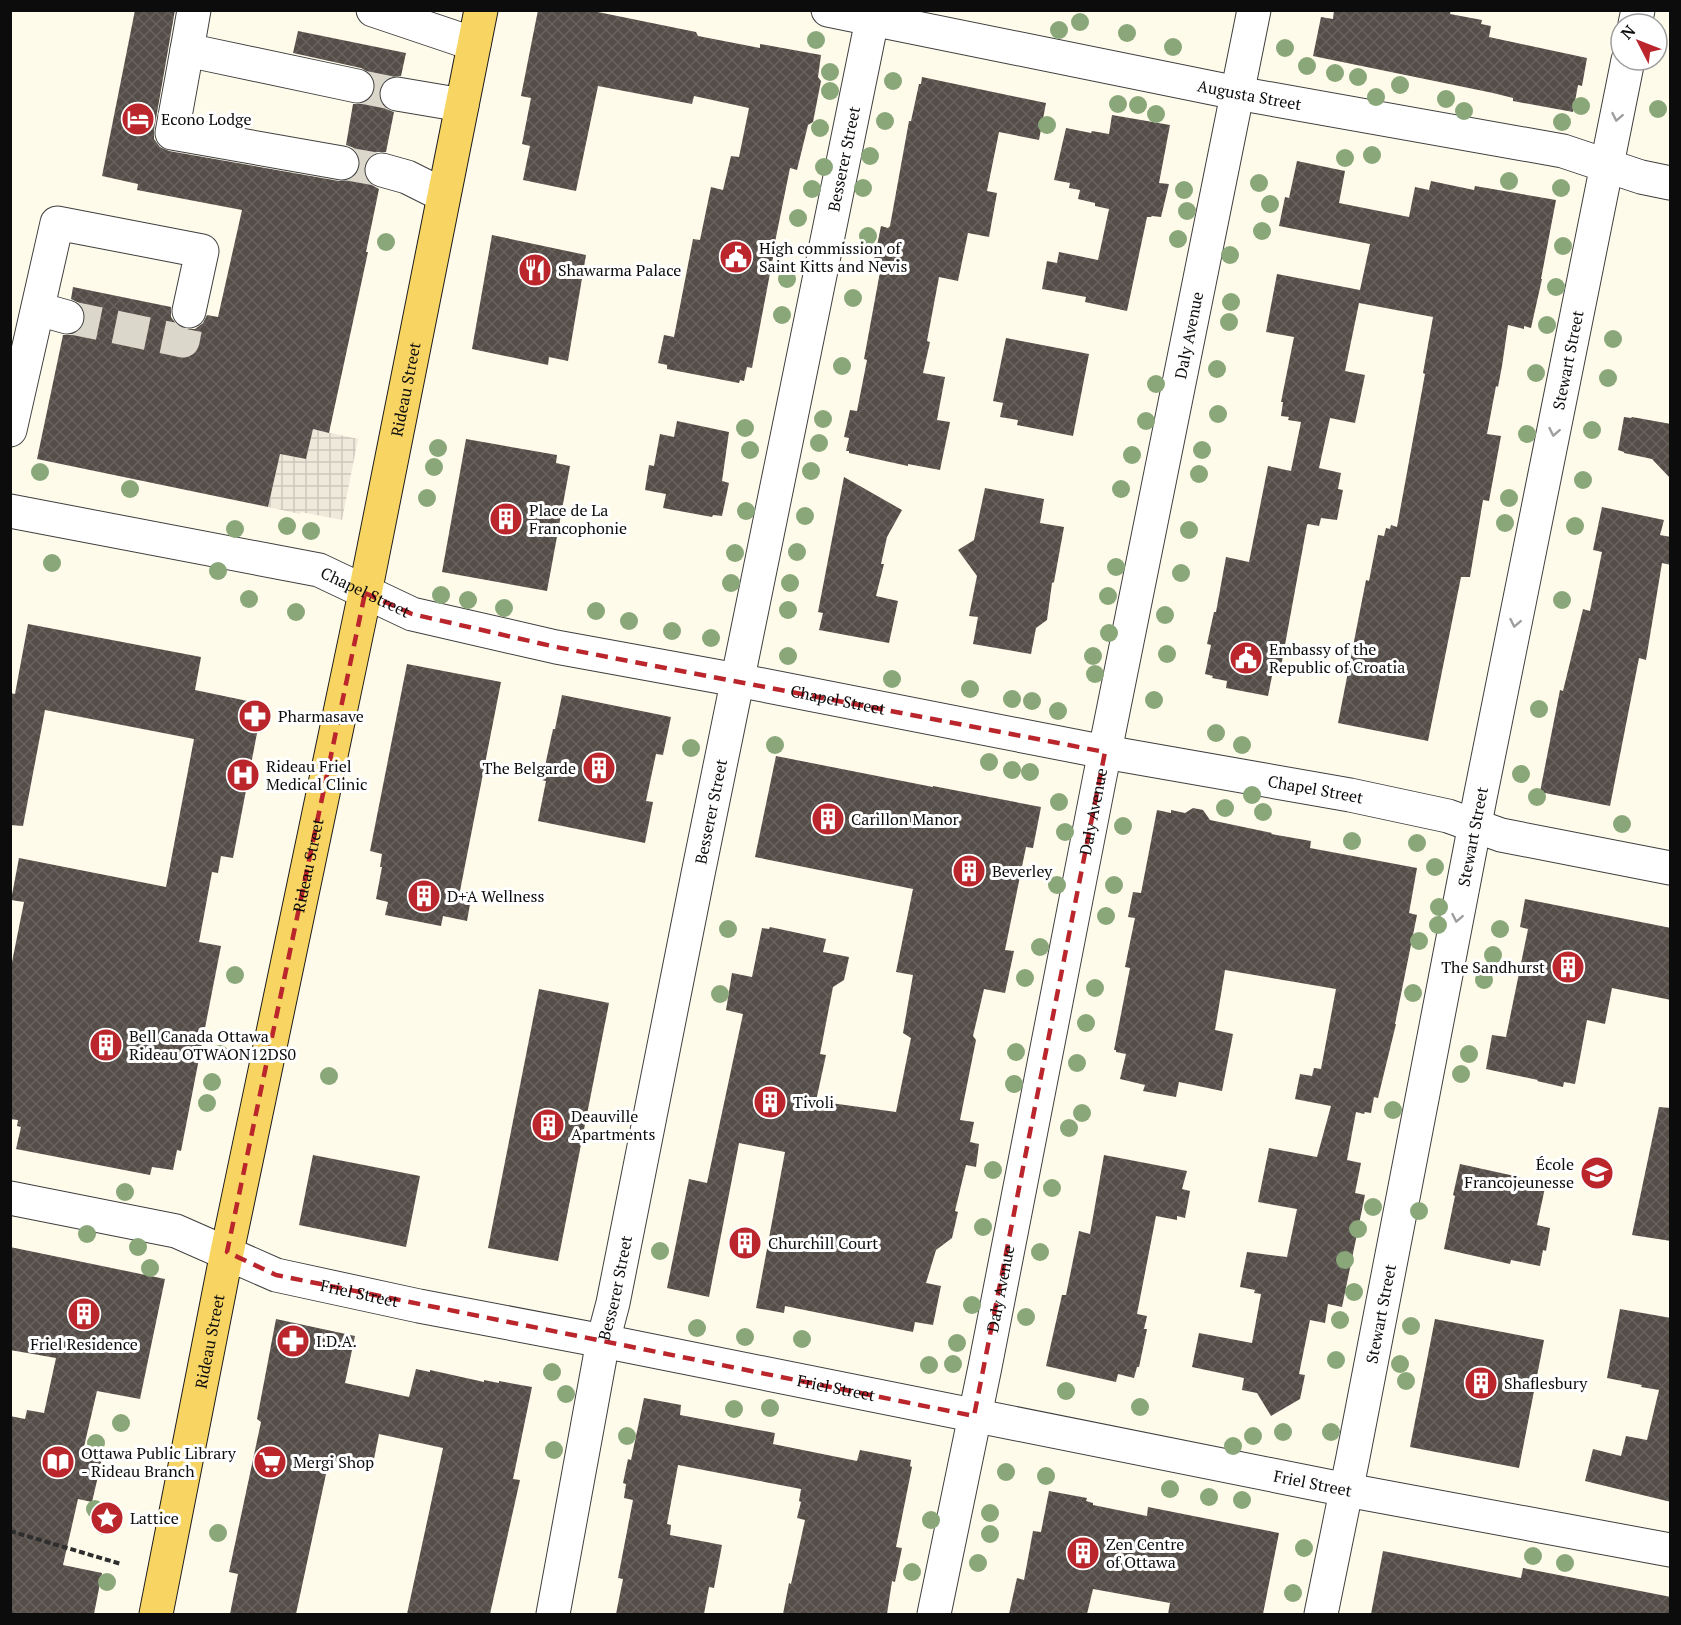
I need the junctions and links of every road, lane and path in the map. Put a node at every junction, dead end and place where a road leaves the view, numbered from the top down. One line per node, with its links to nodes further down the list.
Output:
1 (194, 10): 8 (street)
2 (373, 10): 7 (street)
3 (481, 10): 7 (main road, Rideau Street)
4 (828, 10): 6 (street, Augusta Street)
5 (1254, 10): 11 (street, Daly Avenue)
6 (873, 15): 11 (street, Augusta Street); 23 (street, Besserer Street)
7 (474, 44): 13 (main road, Rideau Street)
8 (187, 50): 10 (street); 14 (street)
9 (1626, 72): 15 (street, Stewart Street, one-way to 15)
10 (357, 86)
11 (1237, 93): 15 (street, Augusta Street); 24 (street, Daly Avenue)
12 (398, 94): 13 (street)
13 (462, 105): 18 (main road, Rideau Street)
14 (342, 163)
15 (1607, 165): 17 (street, Augusta Street); 25 (street, Stewart Street, one-way to 25)
16 (382, 170): 18 (street)
17 (1671, 183)
18 (443, 195): 22 (main road, Rideau Street)
19 (189, 311): 20 (street)
20 (10, 430)
21 (10, 511): 22 (street, Chapel Street)
22 (365, 593): 23 (street, Chapel Street); 28 (main road, Rideau Street)
23 (737, 680): 24 (street, Chapel Street); 29 (street, Besserer Street)
24 (1105, 752): 25 (street, Chapel Street); 30 (street, Daly Avenue)
25 (1475, 826): 26 (street, Chapel Street); 31 (street, Stewart Street, one-way to 31)
26 (1671, 868)
27 (10, 1198): 28 (street, Friel Street)
28 (227, 1252): 29 (street, Friel Street); 35 (main road, Rideau Street)
29 (603, 1341): 30 (street, Friel Street); 36 (street, Besserer Street)
30 (974, 1416): 31 (street, Friel Street); 37 (street, Daly Avenue)
31 (1347, 1490): 33 (street, Friel Street); 38 (street, Stewart Street)
32 (10, 1531): 34 (path)
33 (1671, 1550)
34 (121, 1564)
35 (156, 1614)
36 (553, 1614)
37 (934, 1614)
38 (1321, 1614)

